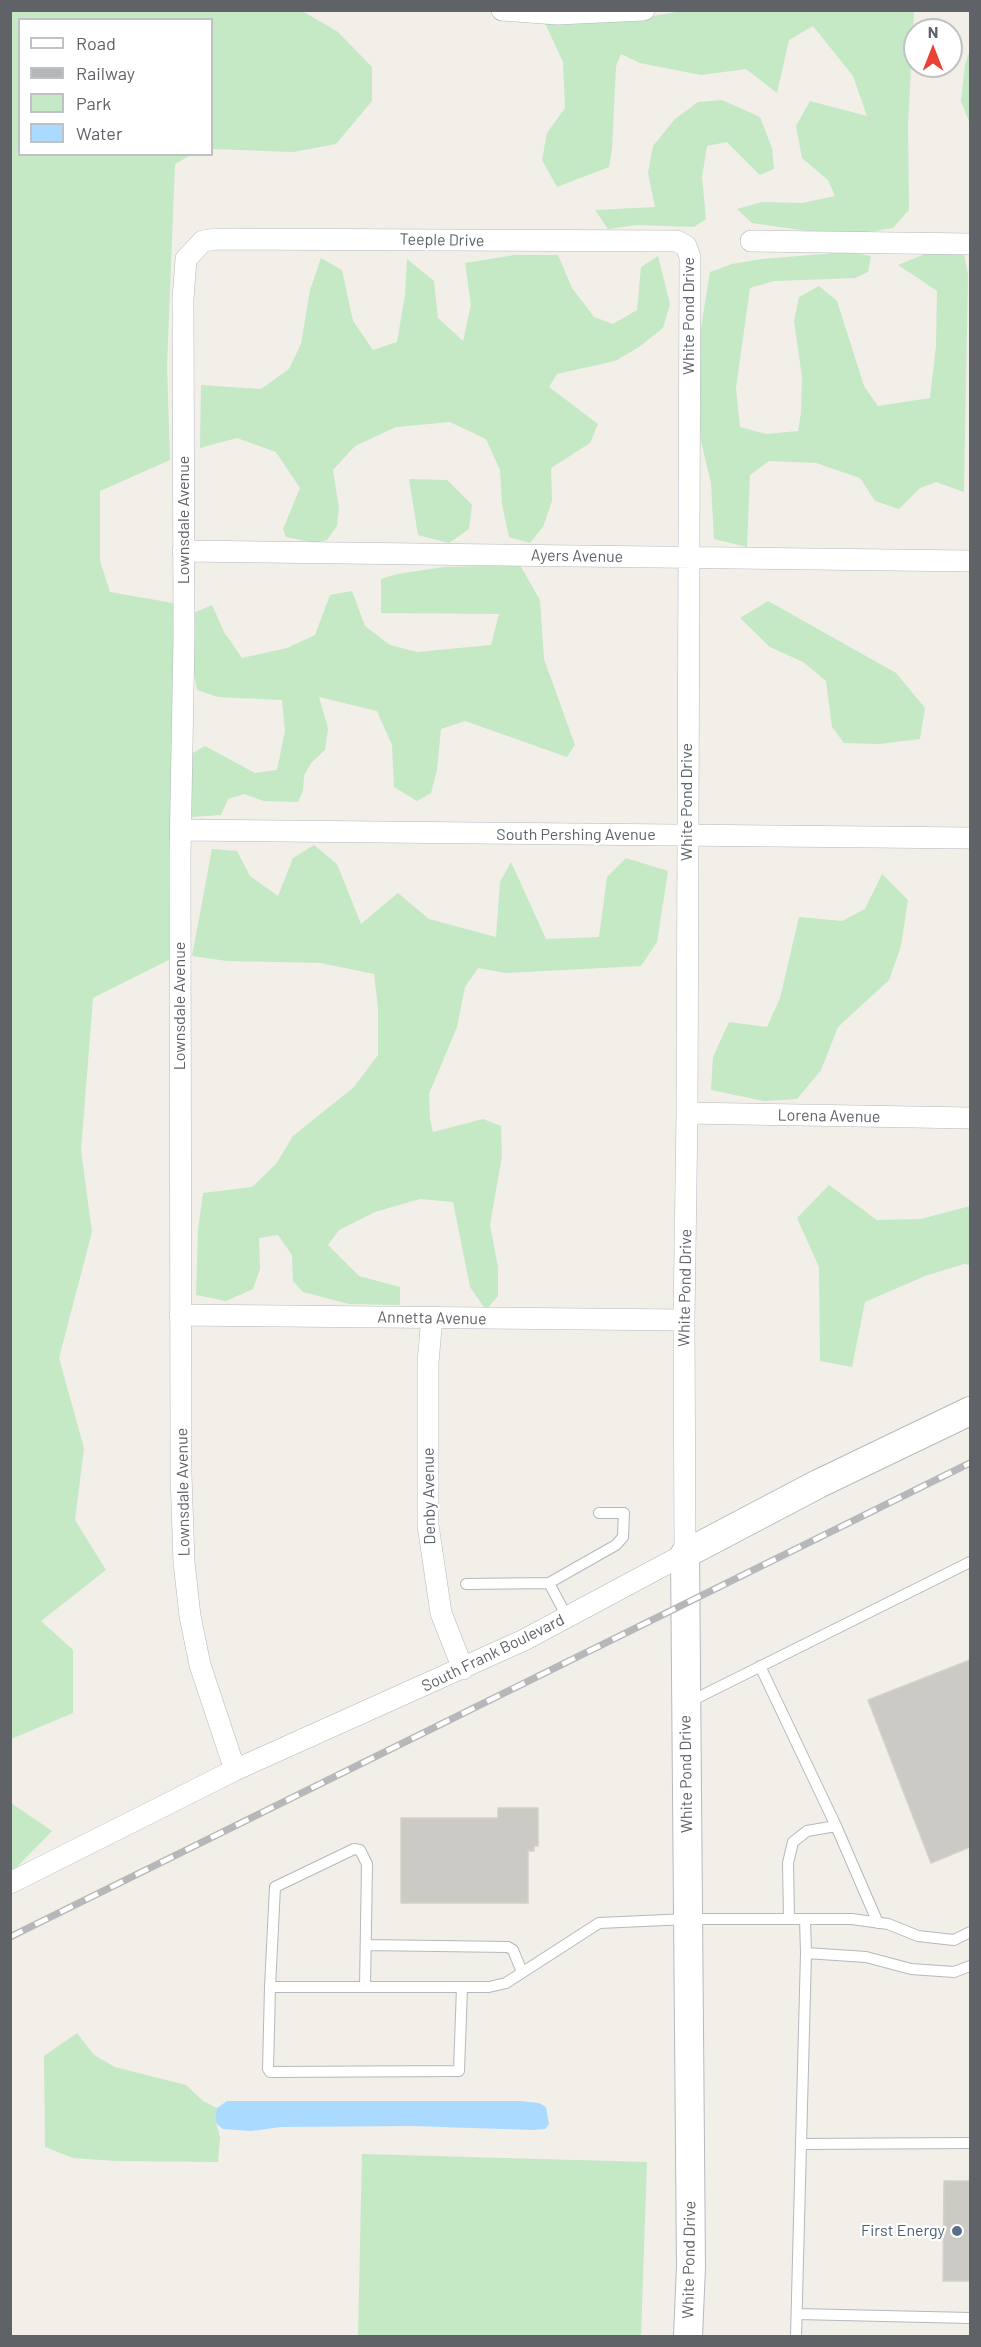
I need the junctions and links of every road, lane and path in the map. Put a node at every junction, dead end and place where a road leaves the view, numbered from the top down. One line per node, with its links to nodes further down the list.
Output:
1 (502, 10): 2 (street)
2 (644, 10)
3 (203, 241): 5 (street, Teeple Drive); 7 (street, Lownsdale Avenue)
4 (751, 241): 6 (street)
5 (681, 243): 8 (street, White Pond Drive)
6 (970, 244)
7 (183, 551): 8 (street, Ayers Avenue); 10 (street, Lownsdale Avenue)
8 (689, 557): 9 (street, Ayers Avenue); 11 (street, White Pond Drive)
9 (970, 561)
10 (182, 830): 11 (street, South Pershing Avenue); 15 (street, Lownsdale Avenue)
11 (687, 835): 12 (street, South Pershing Avenue); 13 (street, White Pond Drive)
12 (970, 838)
13 (687, 1113): 14 (street, Lorena Avenue); 17 (street, White Pond Drive)
14 (970, 1118)
15 (180, 1315): 16 (street, Annetta Avenue); 28 (street, Lownsdale Avenue)
16 (432, 1318): 17 (street, Annetta Avenue); 26 (street, Denby Avenue)
17 (684, 1320): 20 (street, White Pond Drive)
18 (970, 1411): 20 (street, South Frank Boulevard)
19 (599, 1513): 22 (lane)
20 (685, 1554): 24 (street, South Frank Boulevard); 27 (street, White Pond Drive)
21 (970, 1562): 25 (lane)
22 (549, 1583): 23 (lane); 24 (lane)
23 (466, 1584)
24 (567, 1617): 26 (street, South Frank Boulevard)
25 (760, 1666): 27 (lane); 29 (lane)
26 (463, 1669): 28 (street, South Frank Boulevard)
27 (686, 1703): 31 (street, White Pond Drive)
28 (235, 1770): 30 (street, South Frank Boulevard)
29 (836, 1826): 32 (lane); 34 (lane)
30 (10, 1882)
31 (688, 1919): 32 (lane); 39 (lane); 47 (street, White Pond Drive)
32 (789, 1919): 33 (lane)
33 (805, 1919): 34 (lane); 37 (lane)
34 (878, 1923): 35 (lane)
35 (970, 1932)
36 (366, 1945): 39 (lane); 40 (lane); 41 (lane)
37 (806, 1953): 38 (lane); 44 (lane)
38 (970, 1966)
39 (522, 1972): 42 (lane)
40 (270, 1987): 41 (lane); 42 (lane)
41 (365, 1987): 42 (lane)
42 (462, 1987)
43 (970, 2143): 44 (lane)
44 (801, 2144): 45 (lane)
45 (797, 2314): 46 (lane); 48 (lane)
46 (970, 2318)
47 (688, 2337)
48 (796, 2337)

